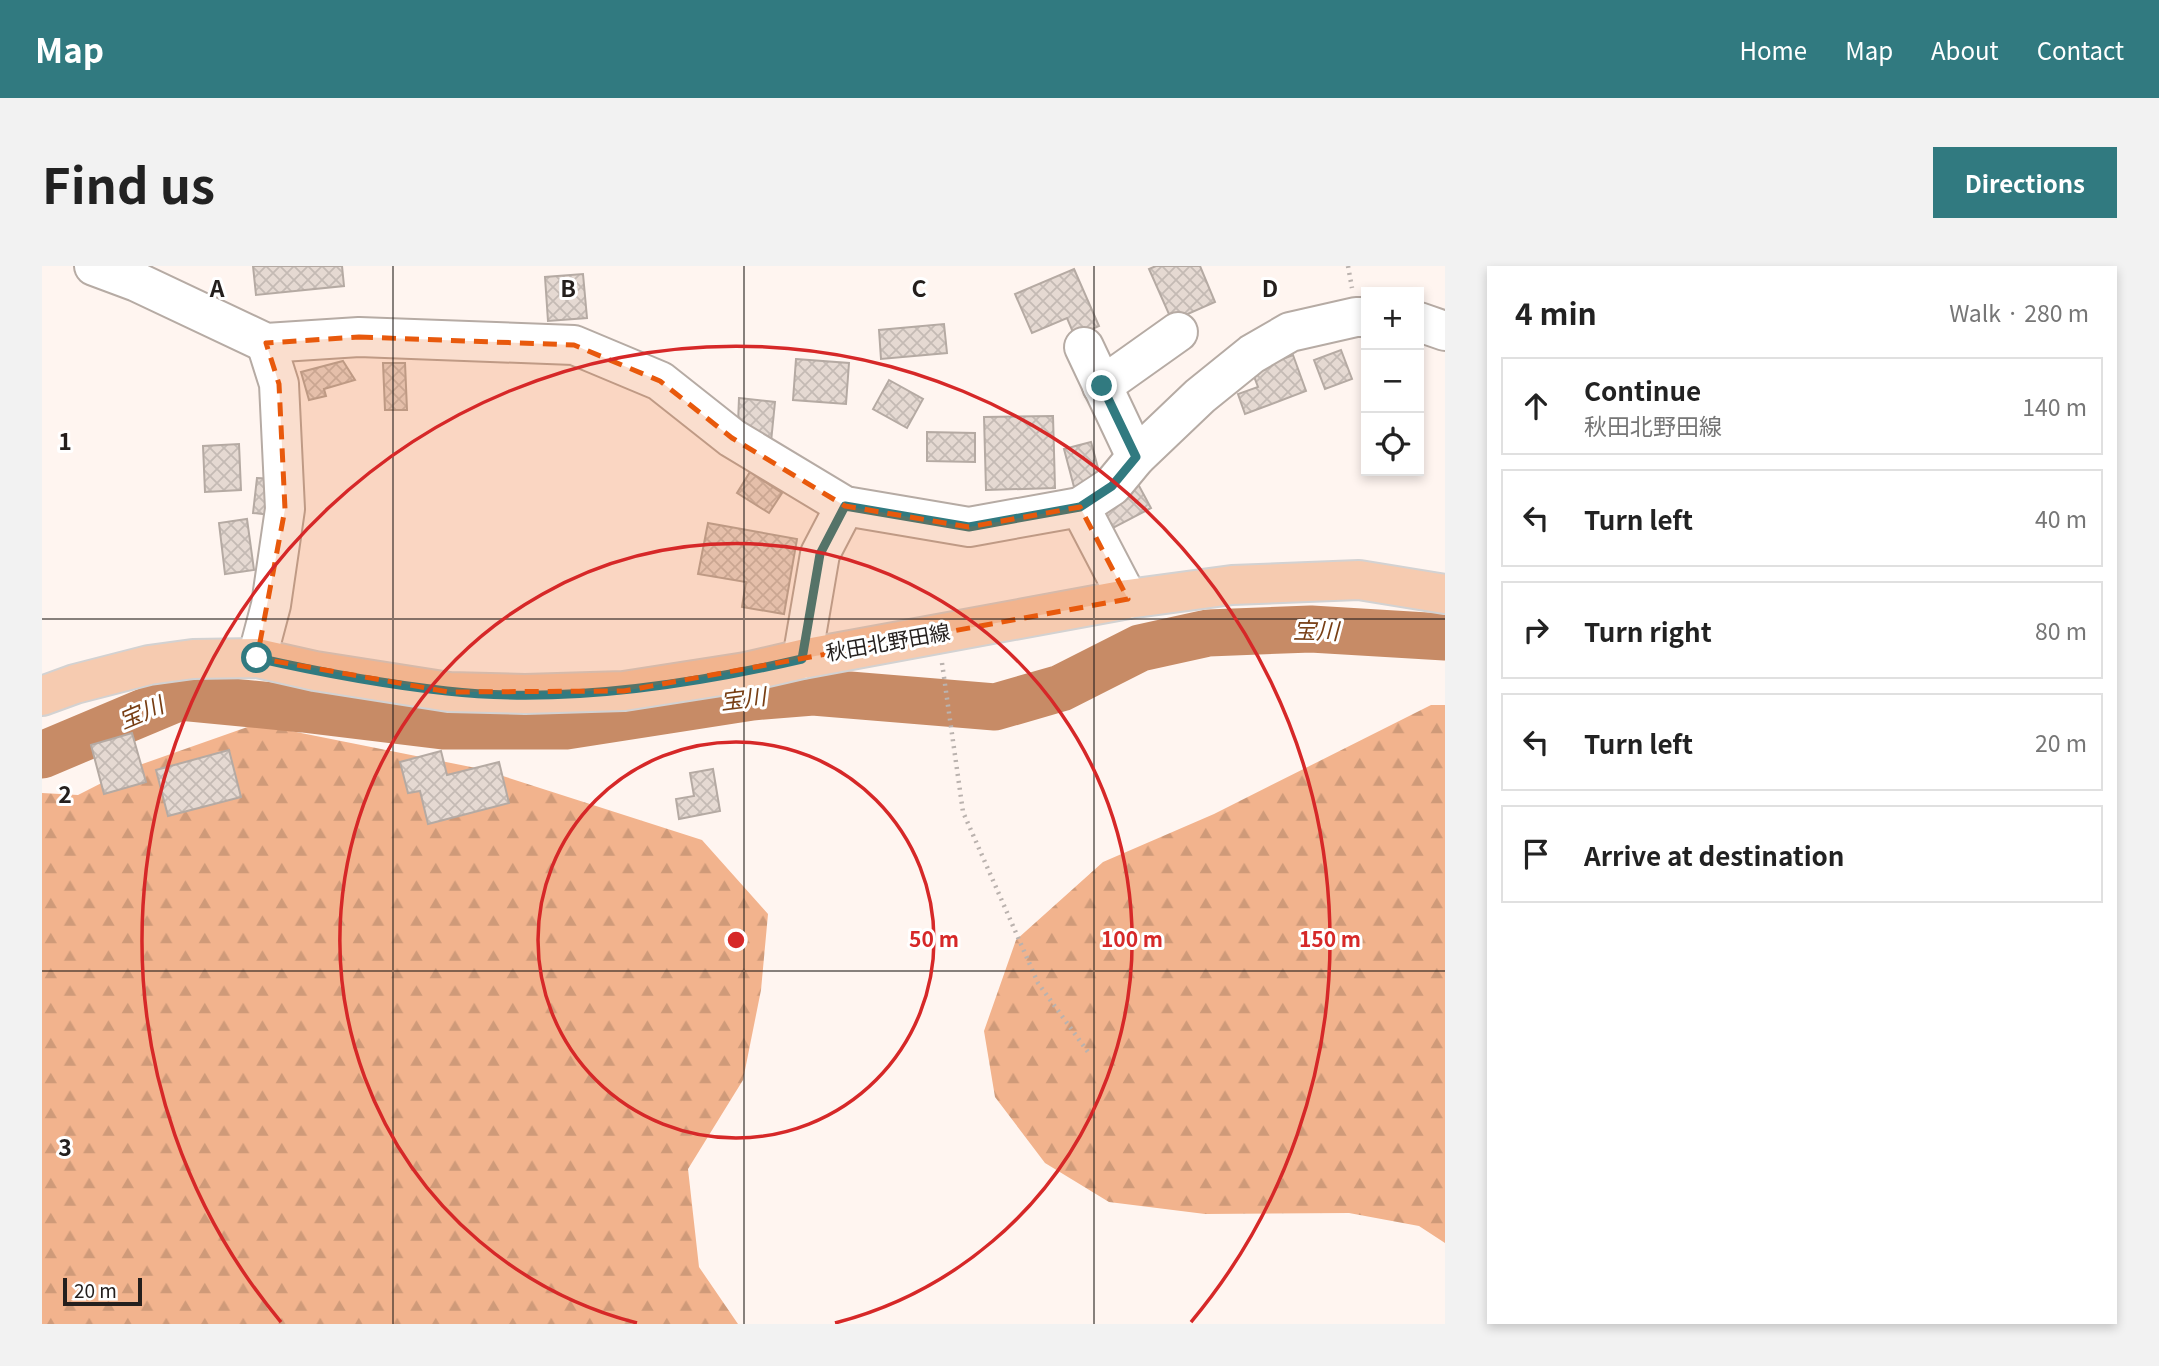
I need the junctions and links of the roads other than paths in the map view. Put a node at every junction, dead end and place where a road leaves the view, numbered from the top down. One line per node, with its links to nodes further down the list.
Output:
1 (94, 266): 6 (street)
2 (1361, 317): 9 (street)
3 (1424, 324): 4 (street)
4 (1445, 331)
5 (1178, 332): 8 (street)
6 (267, 343): 10 (street); 14 (street)
7 (1084, 347): 8 (street)
8 (1102, 386): 9 (street)
9 (1136, 457): 11 (street)
10 (845, 506): 11 (street); 15 (street)
11 (1080, 507): 13 (street)
12 (1445, 594): 13 (main road, 秋田北野田線)
13 (1128, 599): 15 (main road, 秋田北野田線)
14 (257, 658): 15 (main road, 秋田北野田線); 16 (main road, 秋田北野田線)
15 (802, 659)
16 (42, 696)

